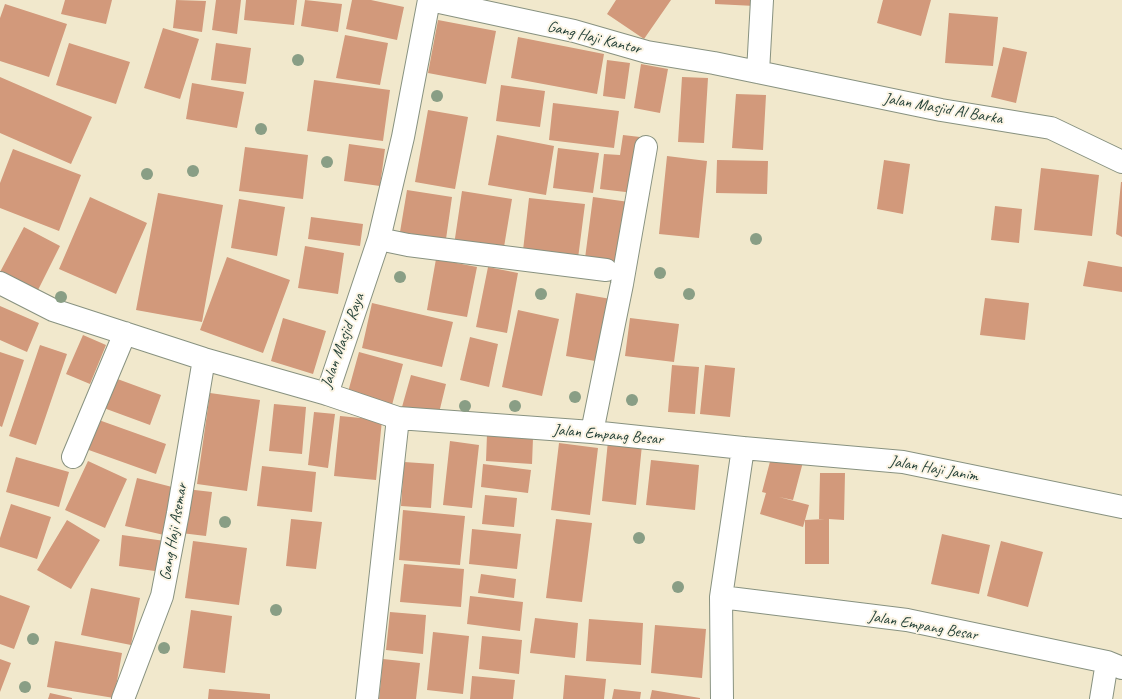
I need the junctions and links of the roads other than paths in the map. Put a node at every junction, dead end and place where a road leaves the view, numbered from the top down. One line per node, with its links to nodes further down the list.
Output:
1 (430, 0): 3 (street, Gang Haji Kantor); 6 (street, Jalan Masjid Raya)
2 (762, 0): 3 (street)
3 (758, 72): 5 (street, Jalan Masjid Al Barka)
4 (646, 147): 13 (street)
5 (1122, 162)
6 (378, 239): 7 (street); 11 (street, Jalan Masjid Raya)
7 (606, 270)
8 (0, 283): 9 (street, Jalan Masjid Raya)
9 (125, 333): 10 (street, Jalan Masjid Raya); 15 (street)
10 (204, 359): 11 (street, Jalan Masjid Raya); 19 (street, Gang Haji Asemar)
11 (327, 394): 12 (street, Jalan Empang Besar)
12 (398, 418): 13 (street, Jalan Empang Besar); 20 (street)
13 (592, 432): 14 (street, Jalan Empang Besar)
14 (742, 448): 16 (street, Jalan Haji Janim); 17 (street)
15 (73, 457)
16 (1122, 507)
17 (721, 597): 18 (street, Jalan Empang Besar); 21 (street)
18 (1114, 665): 22 (street)
19 (123, 699)
20 (367, 699)
21 (722, 699)
22 (1101, 699)

